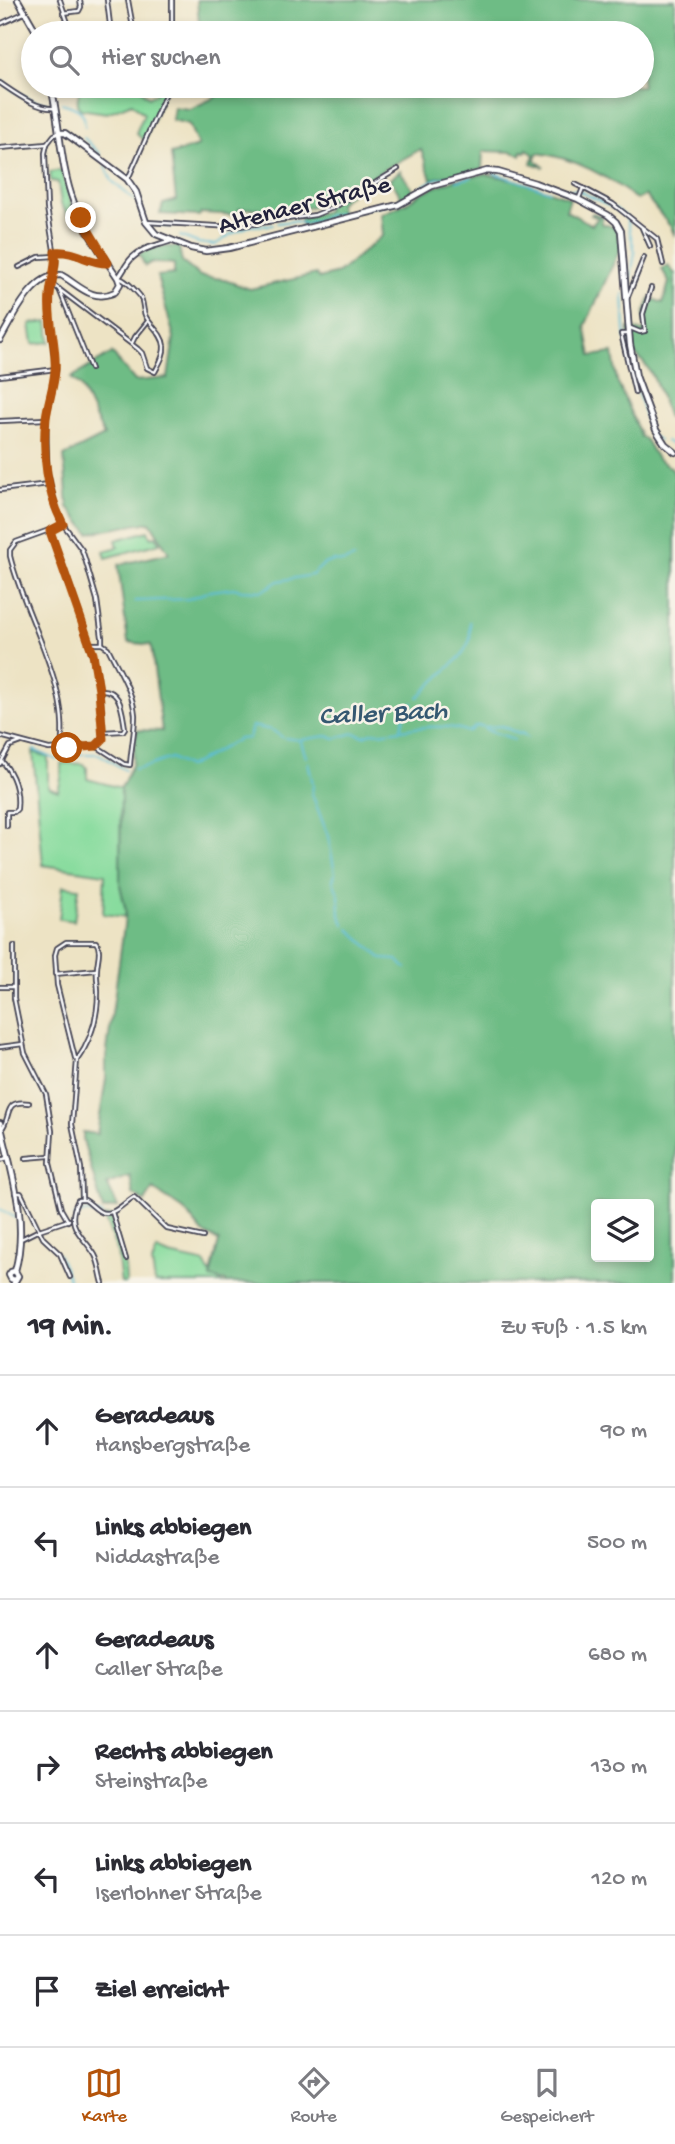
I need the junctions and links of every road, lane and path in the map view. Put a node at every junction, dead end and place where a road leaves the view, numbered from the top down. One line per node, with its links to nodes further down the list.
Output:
1 (18, 0): 7 (main road)
2 (60, 0): 8 (street)
3 (80, 0): 8 (street)
4 (107, 0): 11 (street)
5 (128, 0): 12 (street)
6 (172, 0): 13 (street)
7 (26, 12): 9 (main road); 14 (street)
8 (63, 13): 10 (street)
9 (31, 21)
10 (67, 21)
11 (110, 21)
12 (132, 21)
13 (172, 21)
14 (0, 24)
15 (0, 83): 16 (street)
16 (21, 96)
17 (25, 98): 20 (street)
18 (54, 98): 20 (main road)
19 (164, 98): 25 (street)
20 (56, 108): 21 (main road)
21 (59, 133): 22 (street); 25 (main road); 34 (main road)
22 (47, 144): 23 (street); 32 (street)
23 (0, 148)
24 (398, 169): 28 (street)
25 (127, 179): 28 (main road)
26 (575, 184): 27 (street)
27 (581, 193): 29 (street); 30 (main road, Altenaer Straße); 42 (main road, Altenaer Straße)
28 (146, 222): 30 (main road, Altenaer Straße)
29 (642, 228): 31 (street); 35 (street)
30 (170, 241): 38 (street)
31 (650, 246)
32 (55, 254): 34 (street); 36 (street); 37 (street)
33 (644, 257): 42 (street)
34 (108, 263): 38 (main road)
35 (663, 264)
36 (19, 267)
37 (54, 275): 38 (main road); 39 (street); 45 (main road)
38 (118, 278): 43 (street)
39 (52, 284): 41 (street); 47 (street)
40 (651, 288): 44 (street)
41 (59, 289): 46 (street); 48 (street)
42 (626, 301): 44 (main road, Altenaer Straße)
43 (148, 321): 46 (street); 46 (street)
44 (627, 332): 50 (street); 53 (main road, Altenaer Straße)
45 (0, 340)
46 (131, 344)
47 (56, 369): 49 (street); 51 (street)
48 (91, 369)
49 (0, 376)
50 (635, 393)
51 (46, 419): 52 (street); 54 (street)
52 (0, 422)
53 (675, 452)
54 (49, 484): 55 (street); 56 (street)
55 (0, 490)
56 (63, 524): 57 (street); 58 (street)
57 (50, 531): 59 (street); 67 (street)
58 (102, 644): 59 (street); 66 (street)
59 (89, 645): 60 (street)
60 (99, 690): 61 (street); 61 (street)
61 (103, 732): 66 (street)
62 (0, 736): 63 (street)
63 (8, 739): 64 (street); 65 (street)
64 (22, 743): 65 (street); 67 (street)
65 (10, 746): 68 (street)
66 (96, 746): 67 (street)
67 (61, 747)
68 (1, 763): 69 (street)
69 (7, 826)
70 (14, 946): 74 (street)
71 (96, 970): 72 (street); 72 (street); 77 (street)
72 (55, 974): 77 (street)
73 (0, 987): 74 (street)
74 (14, 987): 75 (street)
75 (23, 1044): 76 (street); 80 (street)
76 (0, 1047)
77 (77, 1060): 85 (street)
78 (29, 1103): 79 (street)
79 (0, 1126): 81 (main road)
80 (49, 1156): 82 (street); 88 (street)
81 (8, 1158): 83 (street); 84 (main road)
82 (26, 1158)
83 (0, 1160)
84 (15, 1193): 89 (street); 91 (main road)
85 (82, 1199): 86 (street); 87 (street)
86 (111, 1212): 90 (street); 92 (street)
87 (72, 1219): 88 (street); 96 (street)
88 (68, 1221): 89 (street)
89 (39, 1230): 91 (street); 94 (street)
90 (202, 1237)
91 (21, 1239): 93 (main road)
92 (126, 1259)
93 (15, 1271): 95 (main road); 95 (main road)
94 (70, 1277)
95 (14, 1281)
96 (103, 1283)

